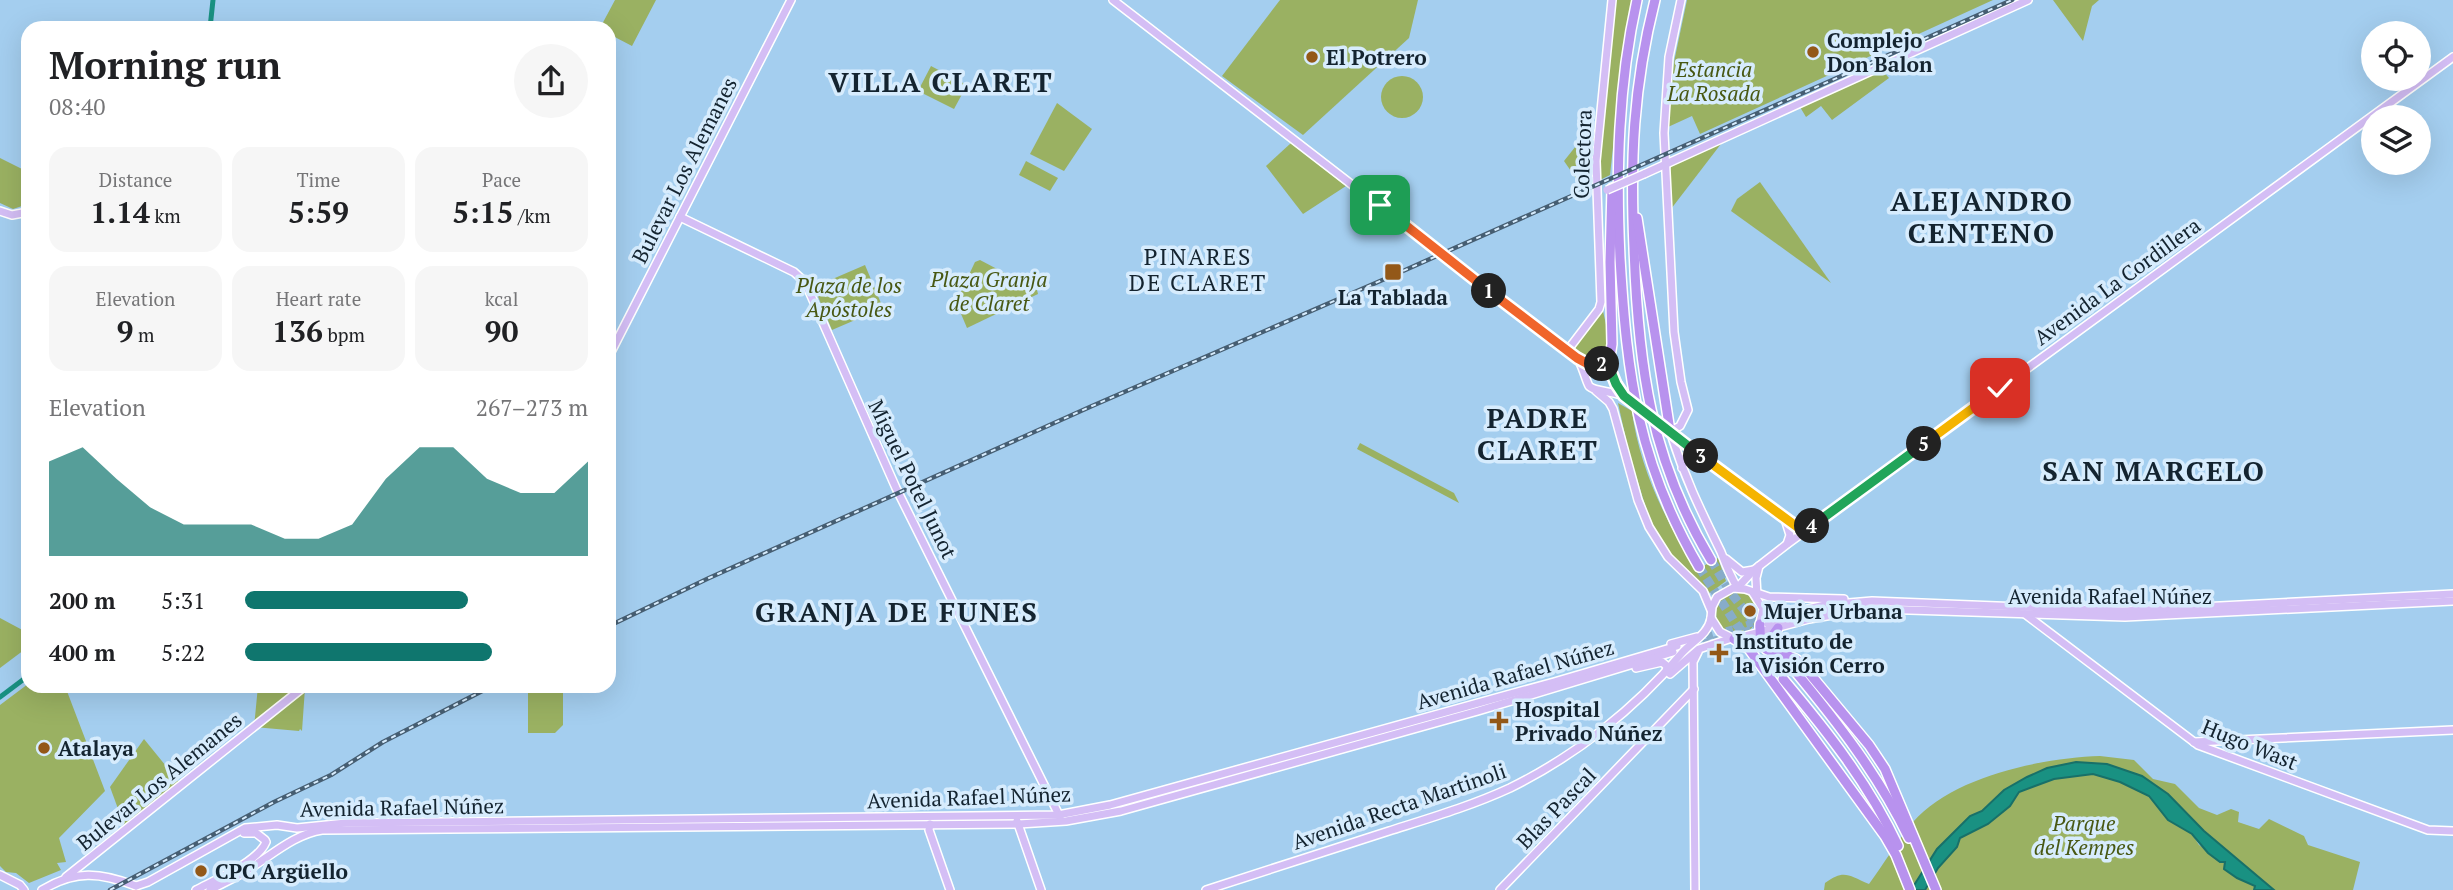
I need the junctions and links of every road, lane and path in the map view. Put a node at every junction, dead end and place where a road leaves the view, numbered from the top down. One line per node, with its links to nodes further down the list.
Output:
1 (791, 0): 15 (main road, Bulevar Los Alemanes)
2 (1113, 0): 17 (main road)
3 (1612, 0): 12 (main road, Colectora)
4 (1637, 0): 10 (highway)
5 (1655, 0): 9 (highway)
6 (1681, 0): 11 (main road)
7 (2028, 0): 11 (main road)
8 (2453, 57): 28 (main road, Avenida La Cordillera)
9 (1633, 125): 24 (highway); 31 (highway)
10 (1619, 131): 19 (highway); 32 (highway)
11 (1665, 164): 12 (main road, bridge); 24 (main road)
12 (1598, 195): 17 (main road, Colectora)
13 (0, 211): 14 (main road)
14 (21, 213)
15 (680, 217): 16 (main road, Bulevar Los Alemanes); 62 (main road, Miguel Potel Junot)
16 (616, 342)
17 (1567, 351): 18 (main road)
18 (1577, 358): 19 (main road); 20 (main road)
19 (1598, 365): 20 (main road); 21 (main road)
20 (1587, 376): 22 (main road)
21 (1614, 377): 22 (main road); 23 (main road)
22 (1600, 391): 23 (main road); 43 (main road)
23 (1626, 397): 24 (main road, bridge)
24 (1666, 425): 25 (main road); 26 (main road)
25 (1699, 454): 26 (main road); 27 (main road)
26 (1682, 468): 30 (main road)
27 (1784, 519): 28 (main road); 29 (main road)
28 (1804, 532): 29 (main road, Avenida La Cordillera)
29 (1786, 545): 33 (main road, Avenida La Cordillera)
30 (1721, 553): 33 (main road); 35 (main road)
31 (1711, 560)
32 (1699, 568)
33 (1756, 568): 34 (main road); 35 (main road, Avenida La Cordillera)
34 (1756, 581): 37 (main road); 38 (main road)
35 (1738, 587): 37 (main road); 43 (main road)
36 (2453, 594): 41 (main road, Avenida Rafael Núñez)
37 (1755, 595): 38 (main road); 44 (main road)
38 (1779, 597): 39 (main road)
39 (1866, 601): 41 (main road, Avenida Rafael Núñez); 44 (main road, Avenida Rafael Núñez)
40 (2453, 601): 42 (main road, Avenida Rafael Núñez)
41 (2017, 606): 42 (main road, Hugo Wast)
42 (2025, 614): 44 (main road, Avenida Rafael Núñez); 61 (main road, Hugo Wast)
43 (1711, 615): 45 (main road, Avenida Recta Martinoli); 46 (main road)
44 (1767, 625): 46 (main road); 49 (highway); 49 (highway)
45 (1702, 635): 51 (main road, Avenida Recta Martinoli); 53 (main road)
46 (1733, 638): 47 (main road); 80 (highway)
47 (1704, 647): 54 (main road); 77 (main road, Avenida Recta Martinoli)
48 (1675, 649): 53 (main road, Avenida Rafael Núñez)
49 (1780, 653): 74 (highway)
50 (1794, 670): 74 (highway)
51 (1666, 673): 53 (main road); 71 (main road, Avenida Recta Martinoli)
52 (1783, 679): 80 (highway)
53 (1555, 685): 56 (main road, Avenida Rafael Núñez); 58 (main road, Avenida Rafael Núñez)
54 (1693, 689): 96 (main road, Blas Pascal); 97 (main road)
55 (296, 693): 81 (main road, Bulevar Los Alemanes)
56 (1412, 721): 57 (main road, Avenida Rafael Núñez); 58 (main road)
57 (1402, 724): 60 (main road); 62 (main road, Avenida Rafael Núñez)
58 (1422, 726): 60 (main road, Avenida Rafael Núñez)
59 (2453, 730): 61 (main road)
60 (1363, 742): 65 (main road, Avenida Rafael Núñez)
61 (2194, 742): 73 (main road, Hugo Wast)
62 (1058, 815): 63 (main road, Avenida Rafael Núñez); 65 (main road)
63 (1011, 816): 64 (main road, Avenida Rafael Núñez); 69 (main road)
64 (942, 817): 67 (main road, Avenida Rafael Núñez); 68 (main road)
65 (1066, 821): 69 (main road, Avenida Rafael Núñez)
66 (490, 822): 67 (main road, Avenida Rafael Núñez); 70 (main road, Avenida Rafael Núñez); 72 (main road)
67 (637, 824): 68 (main road, Avenida Rafael Núñez); 72 (main road, Avenida Rafael Núñez)
68 (930, 824): 69 (main road, Avenida Rafael Núñez); 92 (main road)
69 (1019, 824): 93 (main road)
70 (278, 826): 75 (main road, Avenida Rafael Núñez); 76 (main road, Avenida Rafael Núñez); 78 (main road, Avenida Rafael Núñez)
71 (1397, 828): 77 (main road); 94 (main road, Avenida Recta Martinoli)
72 (444, 830): 78 (main road, Avenida Rafael Núñez)
73 (2453, 831)
74 (1911, 835): 100 (highway); 101 (highway)
75 (230, 837): 76 (main road); 89 (main road, Avenida Rafael Núñez)
76 (265, 841): 79 (main road); 90 (main road, Avenida Rafael Núñez)
77 (1368, 843): 95 (main road, Avenida Recta Martinoli)
78 (287, 844): 79 (main road, Avenida Rafael Núñez)
79 (279, 850): 91 (main road, Avenida Rafael Núñez)
80 (1901, 859): 98 (highway); 99 (highway)
81 (86, 861): 83 (main road); 84 (main road, Bulevar Los Alemanes)
82 (0, 875): 85 (main road)
83 (88, 875): 84 (main road); 89 (main road)
84 (66, 877): 88 (main road)
85 (10, 881): 86 (main road); 87 (main road)
86 (0, 886)
87 (23, 889): 88 (main road)
88 (43, 889)
89 (139, 889)
90 (196, 890)
91 (210, 890)
92 (950, 890)
93 (1041, 890)
94 (1206, 890)
95 (1221, 890)
96 (1500, 890)
97 (1695, 890)
98 (1910, 890)
99 (1915, 890)
100 (1930, 890)
101 (1936, 890)

